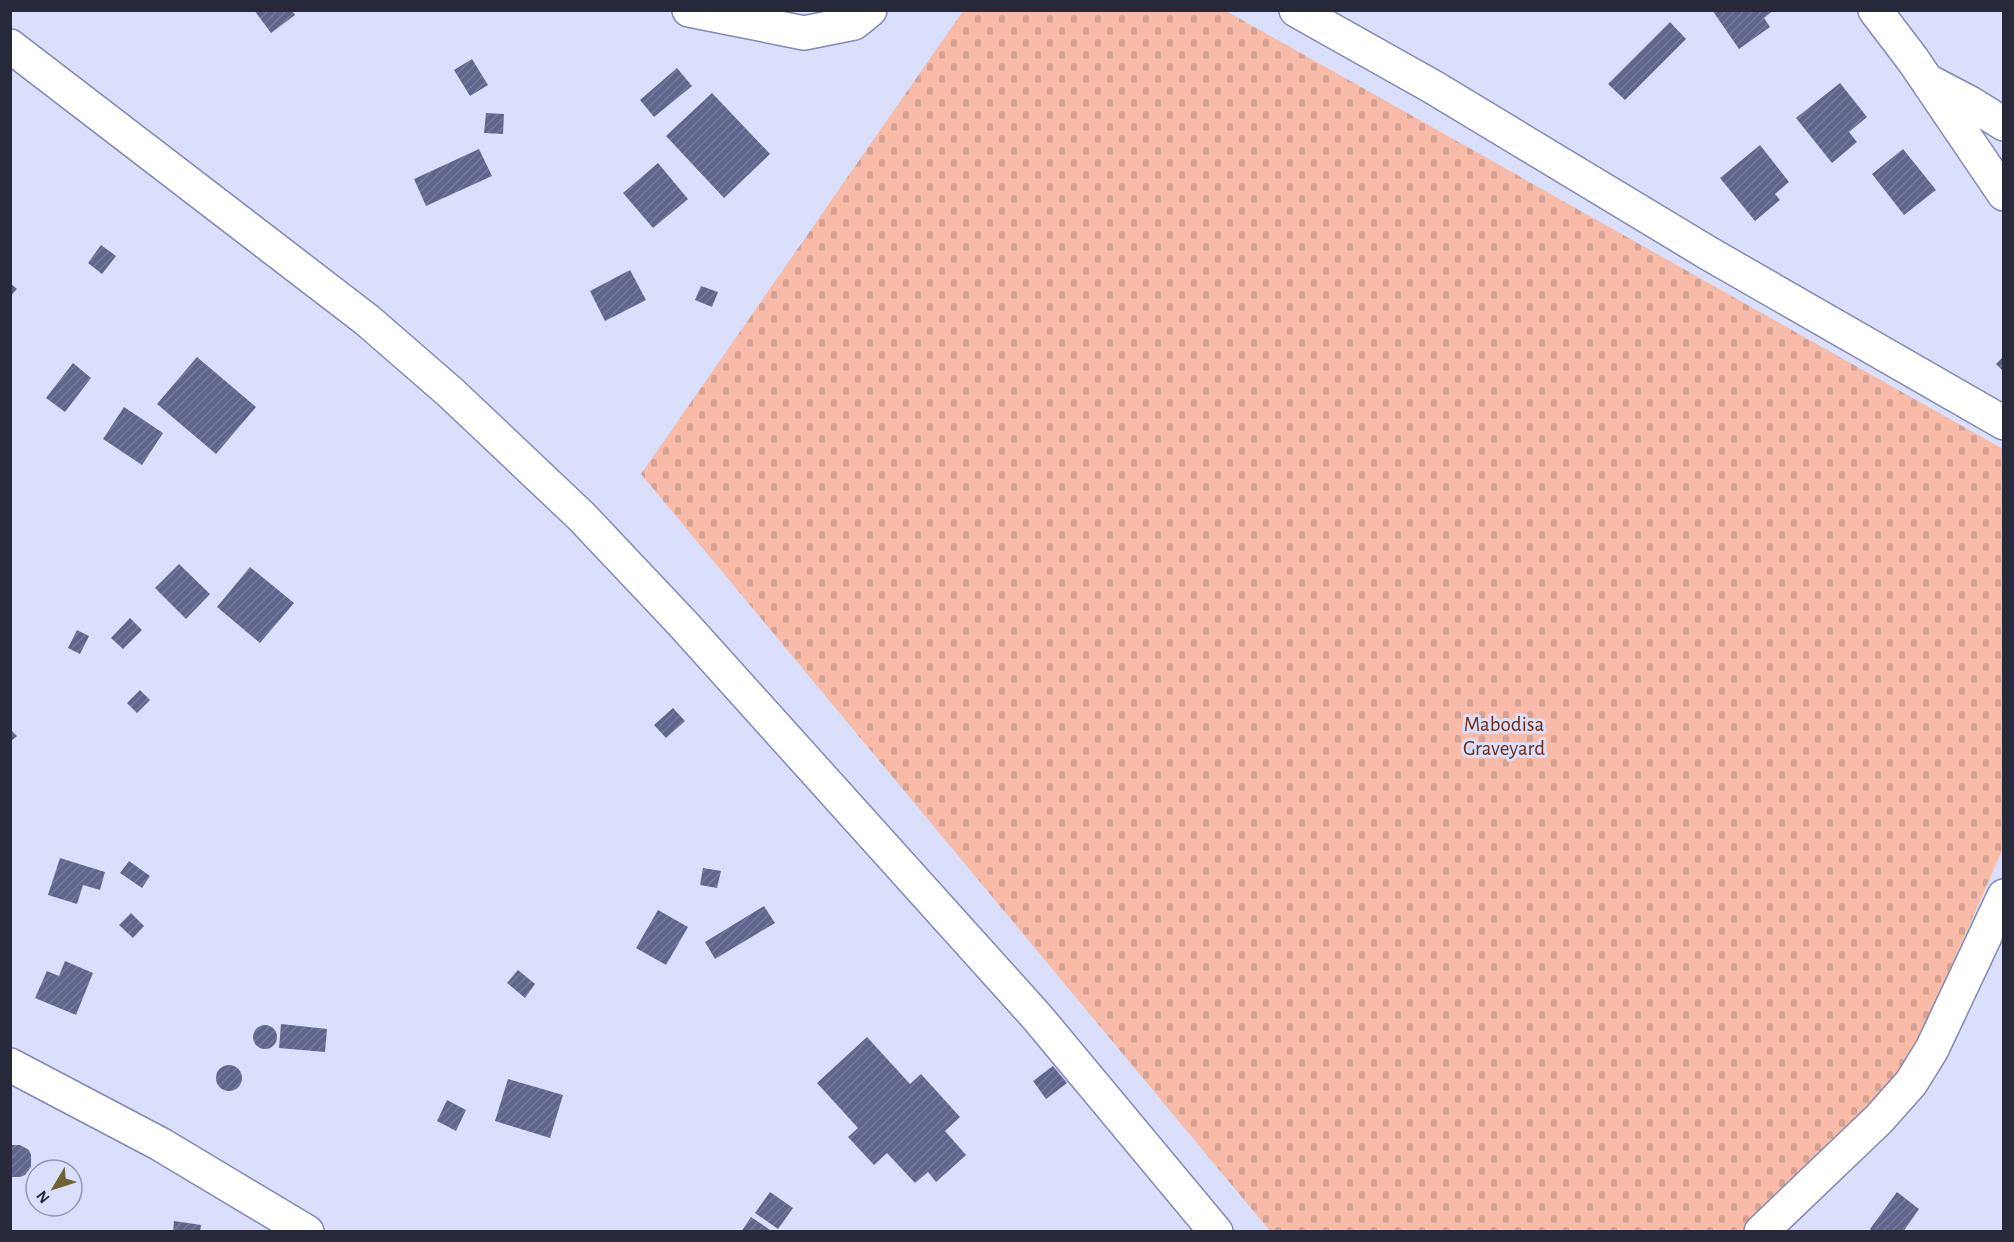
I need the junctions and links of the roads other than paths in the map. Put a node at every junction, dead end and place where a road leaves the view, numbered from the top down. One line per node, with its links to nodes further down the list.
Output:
1 (689, 10): 2 (street)
2 (870, 10)
3 (1296, 10): 10 (street)
4 (1875, 10): 7 (street)
5 (1906, 10): 7 (street)
6 (10, 46): 14 (street)
7 (1920, 70): 8 (street); 9 (street)
8 (2004, 123)
9 (2004, 194)
10 (2004, 423)
11 (2004, 896): 15 (street)
12 (10, 1065): 13 (street)
13 (307, 1232)
14 (1216, 1232)
15 (1761, 1232)

